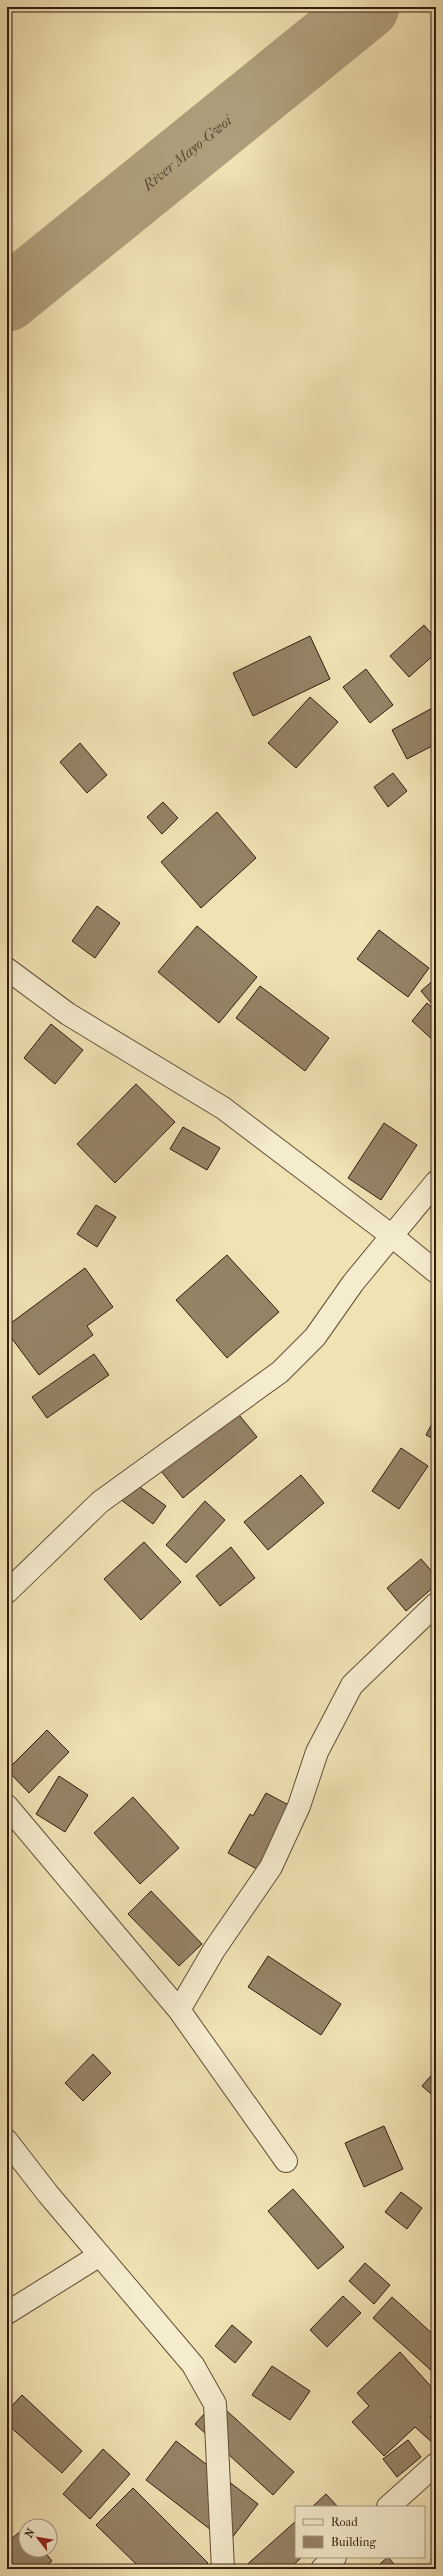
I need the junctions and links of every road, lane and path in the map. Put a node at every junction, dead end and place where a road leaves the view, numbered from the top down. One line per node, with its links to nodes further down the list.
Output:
1 (7, 969): 3 (street)
2 (436, 1182): 3 (street)
3 (392, 1236): 4 (street); 5 (street)
4 (436, 1272)
5 (7, 1592)
6 (436, 1604): 8 (street)
7 (7, 1806): 8 (street)
8 (179, 2010): 10 (street)
9 (7, 2141): 11 (street)
10 (286, 2161)
11 (100, 2255): 12 (street); 16 (street)
12 (7, 2312)
13 (436, 2464): 14 (street)
14 (389, 2506)
15 (333, 2558): 17 (street)
16 (224, 2569)
17 (322, 2569)

